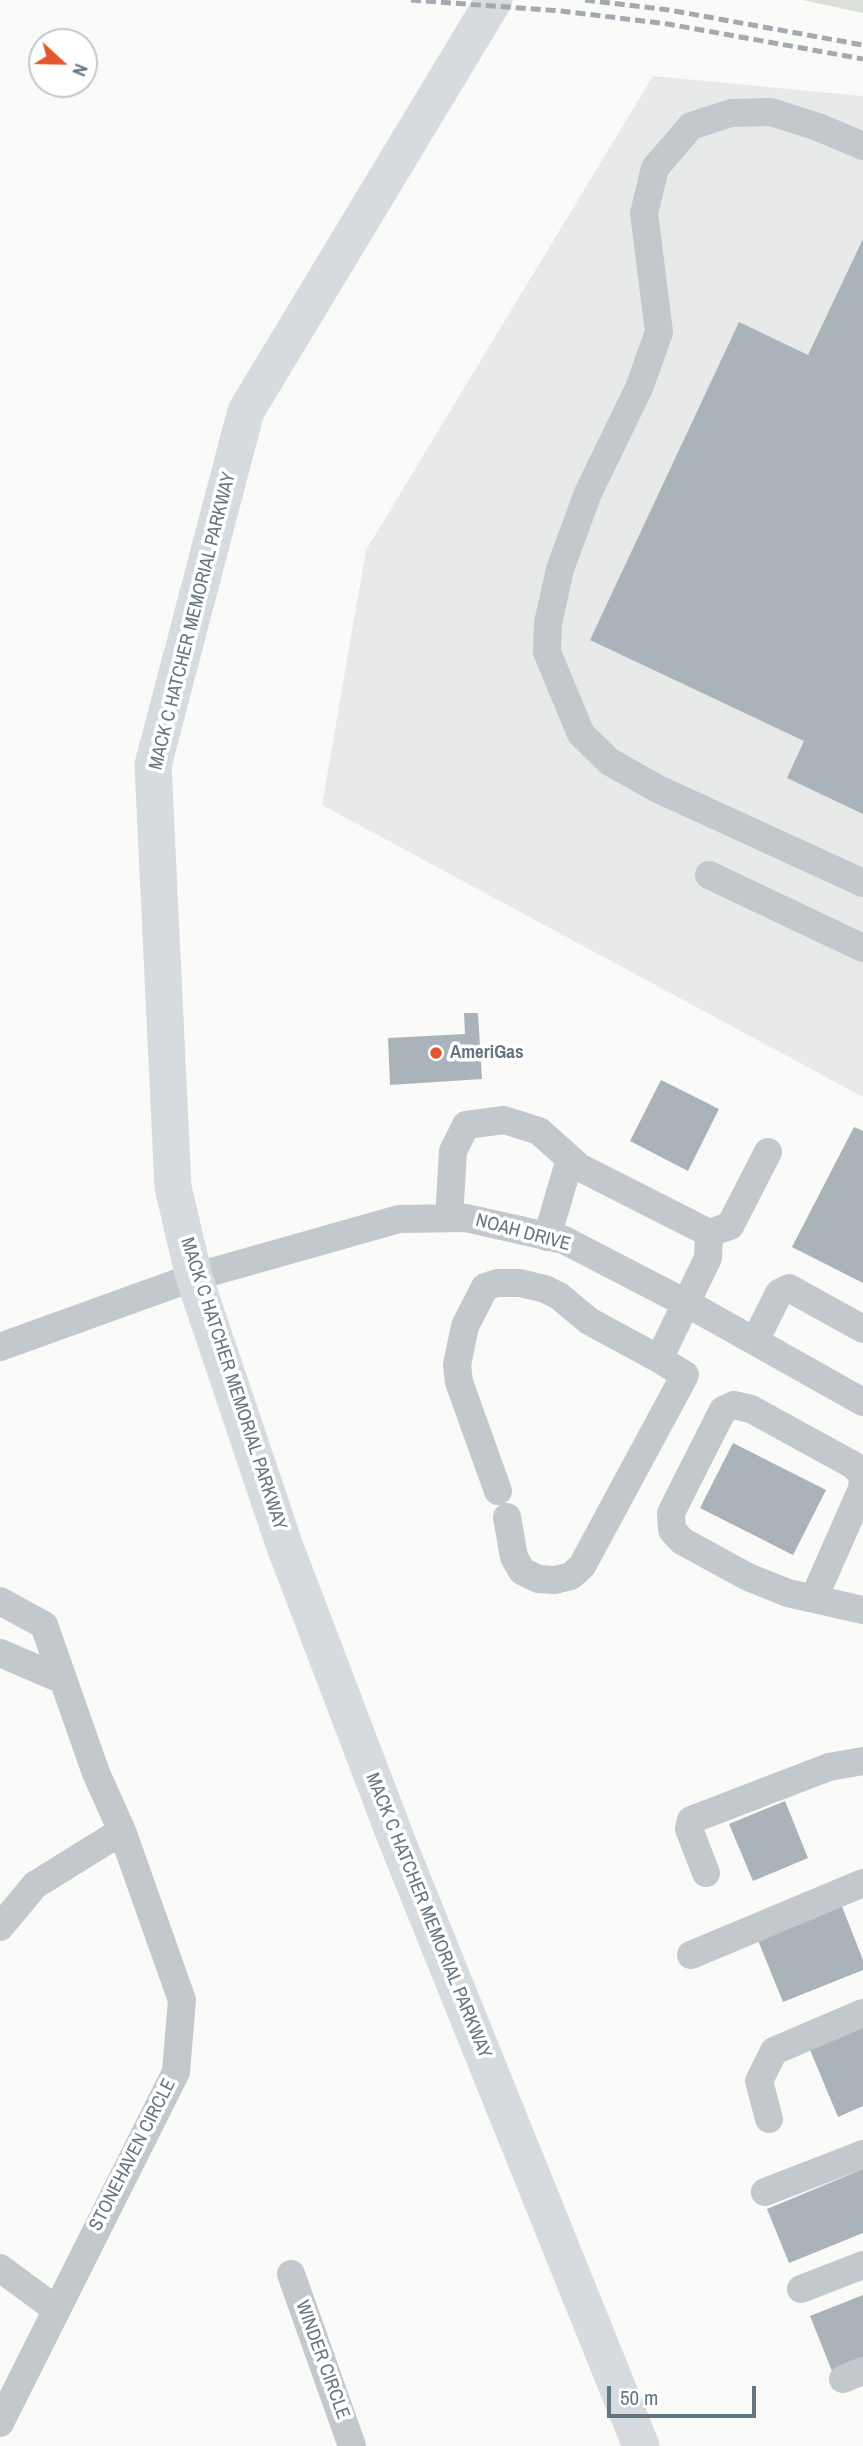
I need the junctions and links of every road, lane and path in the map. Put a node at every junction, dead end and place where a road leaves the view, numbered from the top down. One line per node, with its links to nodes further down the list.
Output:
1 (494, 0): 11 (main road, MACK C HATCHER MEMORIAL PARKWAY)
2 (863, 146): 4 (street)
3 (709, 875): 5 (street)
4 (863, 883)
5 (863, 948)
6 (768, 1152): 9 (street)
7 (570, 1159): 8 (street); 9 (street); 10 (street)
8 (449, 1218): 10 (street, NOAH DRIVE); 11 (street, NOAH DRIVE)
9 (709, 1233): 12 (street)
10 (547, 1237): 12 (street, NOAH DRIVE)
11 (194, 1277): 15 (street, NOAH DRIVE); 40 (main road, MACK C HATCHER MEMORIAL PARKWAY)
12 (687, 1304): 14 (street, NOAH DRIVE); 16 (street)
13 (863, 1329): 14 (street)
14 (755, 1341): 17 (street, NOAH DRIVE)
15 (0, 1348)
16 (659, 1359): 16 (street)
17 (863, 1402)
18 (814, 1598): 18 (street); 20 (street)
19 (0, 1601): 22 (street, STONEHAVEN CIRCLE)
20 (863, 1610)
21 (0, 1653): 22 (street)
22 (61, 1679): 24 (street, STONEHAVEN CIRCLE)
23 (863, 1761): 25 (street)
24 (121, 1830): 27 (street); 37 (street, STONEHAVEN CIRCLE)
25 (706, 1873)
26 (863, 1882): 28 (street)
27 (0, 1927)
28 (691, 1955)
29 (863, 2013): 30 (street)
30 (769, 2119)
31 (863, 2154): 32 (street)
32 (765, 2192)
33 (863, 2265): 36 (street)
34 (0, 2268): 37 (street)
35 (291, 2274): 39 (street, WINDER CIRCLE)
36 (801, 2289)
37 (57, 2310): 38 (street, STONEHAVEN CIRCLE)
38 (0, 2423)
39 (352, 2446)
40 (641, 2446)

